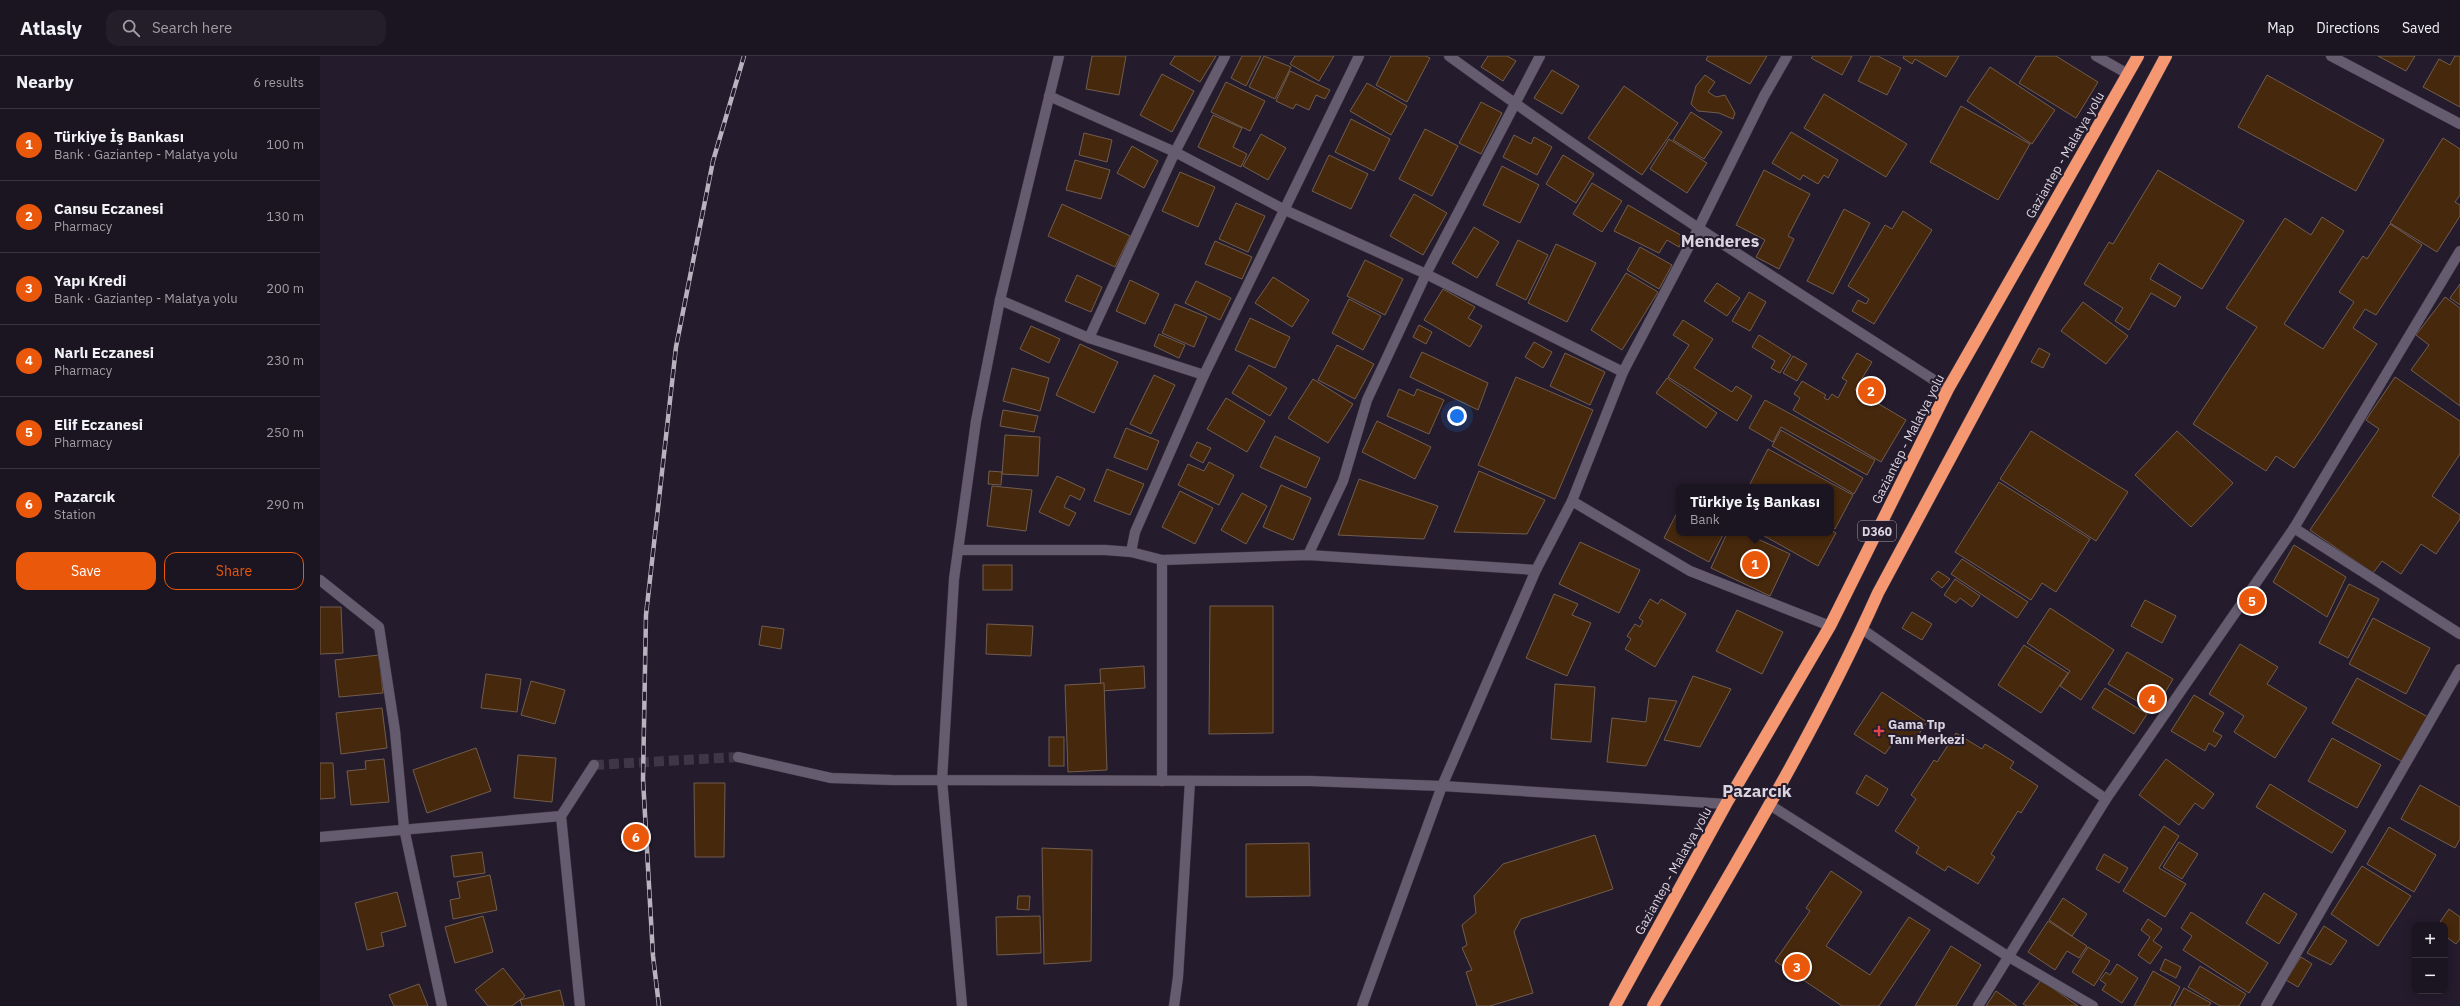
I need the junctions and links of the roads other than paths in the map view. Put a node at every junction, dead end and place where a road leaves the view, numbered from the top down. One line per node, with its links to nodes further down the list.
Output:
1 (1059, 56): 12 (street)
2 (1225, 56): 15 (street)
3 (1358, 56): 16 (street)
4 (1449, 56): 13 (street)
5 (1540, 56): 13 (street)
6 (1787, 56): 17 (street)
7 (2096, 56): 11 (street)
8 (2138, 56): 11 (highway, Gaziantep - Malatya yolu / D360)
9 (2166, 56): 34 (highway, D360)
10 (2331, 56): 14 (street)
11 (2128, 74): 24 (highway, Gaziantep - Malatya yolu / D360)
12 (1049, 96): 15 (street); 20 (street)
13 (1516, 105): 17 (street); 19 (street)
14 (2460, 124)
15 (1174, 152): 16 (street); 21 (street)
16 (1285, 210): 19 (street); 23 (street)
17 (1698, 229): 22 (street); 24 (street)
18 (2460, 251): 26 (street)
19 (1426, 274): 22 (street); 29 (street)
20 (1000, 300): 21 (street); 27 (street)
21 (1089, 338): 23 (street)
22 (1623, 372): 25 (street)
23 (1204, 375): 28 (street)
24 (1948, 389): 33 (highway, Gaziantep - Malatya yolu / D360)
25 (1572, 501): 31 (street); 33 (street)
26 (2294, 528): 35 (street); 43 (street)
27 (958, 550): 28 (street); 39 (street)
28 (1131, 552): 30 (street)
29 (1308, 555): 30 (street); 31 (street)
30 (1162, 560): 40 (street)
31 (1536, 570): 42 (street)
32 (320, 580): 47 (street)
33 (1830, 626): 44 (highway, Gaziantep - Malatya yolu / D360)
34 (1862, 628): 43 (street); 45 (highway, D360)
35 (2460, 634)
36 (2460, 669): 59 (street)
37 (738, 757): 39 (street)
38 (594, 765): 46 (street)
39 (942, 780): 40 (street); 52 (street)
40 (1162, 781): 41 (street)
41 (1190, 781): 42 (street); 53 (street)
42 (1442, 786): 44 (street); 54 (street)
43 (2106, 799): 49 (street)
44 (1726, 804): 55 (highway, Gaziantep - Malatya yolu / D360)
45 (1770, 805): 49 (street); 56 (highway, D360)
46 (561, 816): 47 (street); 51 (street)
47 (404, 828): 48 (street); 50 (street)
48 (320, 837)
49 (2009, 957): 57 (street); 58 (street)
50 (442, 1006)
51 (580, 1006)
52 (962, 1006)
53 (1174, 1006)
54 (1362, 1006)
55 (1615, 1006)
56 (1653, 1006)
57 (1978, 1006)
58 (2093, 1006)
59 (2266, 1006)

